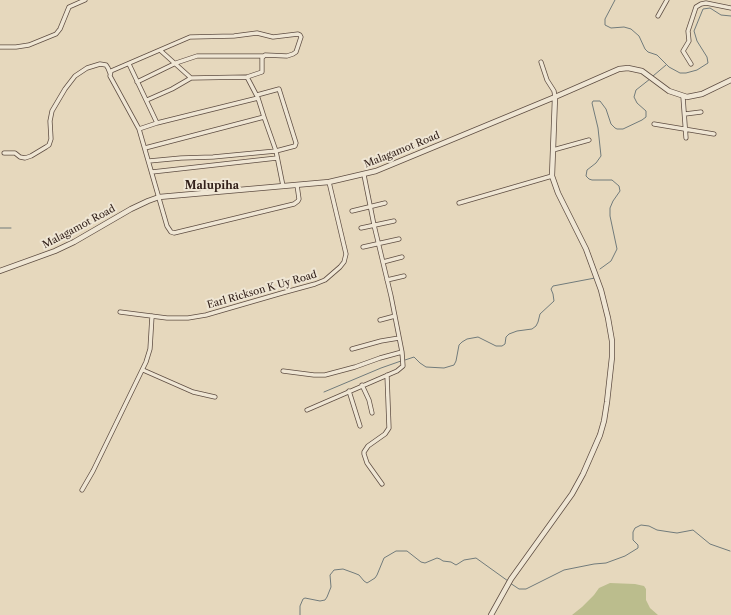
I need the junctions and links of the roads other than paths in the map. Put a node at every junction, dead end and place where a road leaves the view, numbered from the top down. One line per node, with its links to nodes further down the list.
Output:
1 (85, 0): 5 (street)
2 (667, 0): 4 (street)
3 (731, 8): 11 (street)
4 (658, 16)
5 (0, 47)
6 (161, 51): 7 (street); 9 (street); 10 (street)
7 (263, 56): 9 (street); 13 (street)
8 (541, 62): 18 (street)
9 (176, 63): 14 (street); 16 (street)
10 (129, 64): 12 (street); 16 (street)
11 (691, 64)
12 (110, 74): 26 (street); 34 (street)
13 (247, 76): 14 (street); 17 (street)
14 (191, 78): 20 (street)
15 (731, 80): 19 (street)
16 (137, 82): 20 (street)
17 (257, 96): 23 (street); 24 (street); 33 (street)
18 (555, 97): 19 (street, Malagamot Road); 32 (street); 38 (street, Malagamot Road)
19 (683, 97): 22 (street)
20 (147, 100): 24 (street)
21 (701, 112): 22 (street)
22 (685, 114): 27 (street)
23 (264, 117): 31 (street); 33 (street)
24 (157, 123): 26 (street)
25 (654, 124): 27 (street)
26 (139, 129): 31 (street)
27 (686, 130): 28 (street); 29 (street)
28 (714, 134)
29 (686, 138)
30 (589, 140): 32 (street)
31 (145, 148): 36 (street)
32 (553, 150): 39 (street)
33 (276, 151): 35 (street); 36 (street)
34 (4, 153)
35 (277, 158): 37 (street); 42 (street)
36 (149, 161): 37 (street)
37 (152, 172): 43 (street)
38 (364, 175): 40 (street, Malagamot Road); 46 (street)
39 (552, 176): 45 (street); 77 (street)
40 (329, 182): 41 (street, Malagamot Road); 60 (street, Earl Rickson K Uy Road)
41 (297, 185): 42 (street, Malagamot Road); 43 (street)
42 (283, 186): 43 (street, Malagamot Road)
43 (159, 197): 56 (street, Malagamot Road)
44 (385, 203): 46 (street)
45 (459, 203)
46 (370, 207): 47 (street); 49 (street)
47 (352, 211)
48 (394, 221): 49 (street)
49 (374, 225): 50 (street); 52 (street)
50 (361, 228)
51 (399, 239): 52 (street)
52 (378, 244): 53 (street); 55 (street)
53 (362, 247)
54 (402, 257): 55 (street)
55 (383, 262): 58 (street)
56 (0, 271)
57 (404, 276): 58 (street)
58 (387, 280): 61 (street)
59 (120, 312): 60 (street, Earl Rickson K Uy Road)
60 (152, 316): 66 (street)
61 (395, 316): 62 (street); 63 (street)
62 (380, 320)
63 (399, 338): 64 (street); 65 (street)
64 (352, 349)
65 (402, 352): 67 (street); 68 (street)
66 (143, 370): 71 (street); 76 (street)
67 (283, 371)
68 (387, 375): 69 (street); 75 (street)
69 (362, 385): 70 (street); 73 (street)
70 (350, 391): 72 (street); 74 (street)
71 (215, 397)
72 (307, 410)
73 (372, 413)
74 (360, 426)
75 (382, 484)
76 (82, 490)
77 (491, 615)

